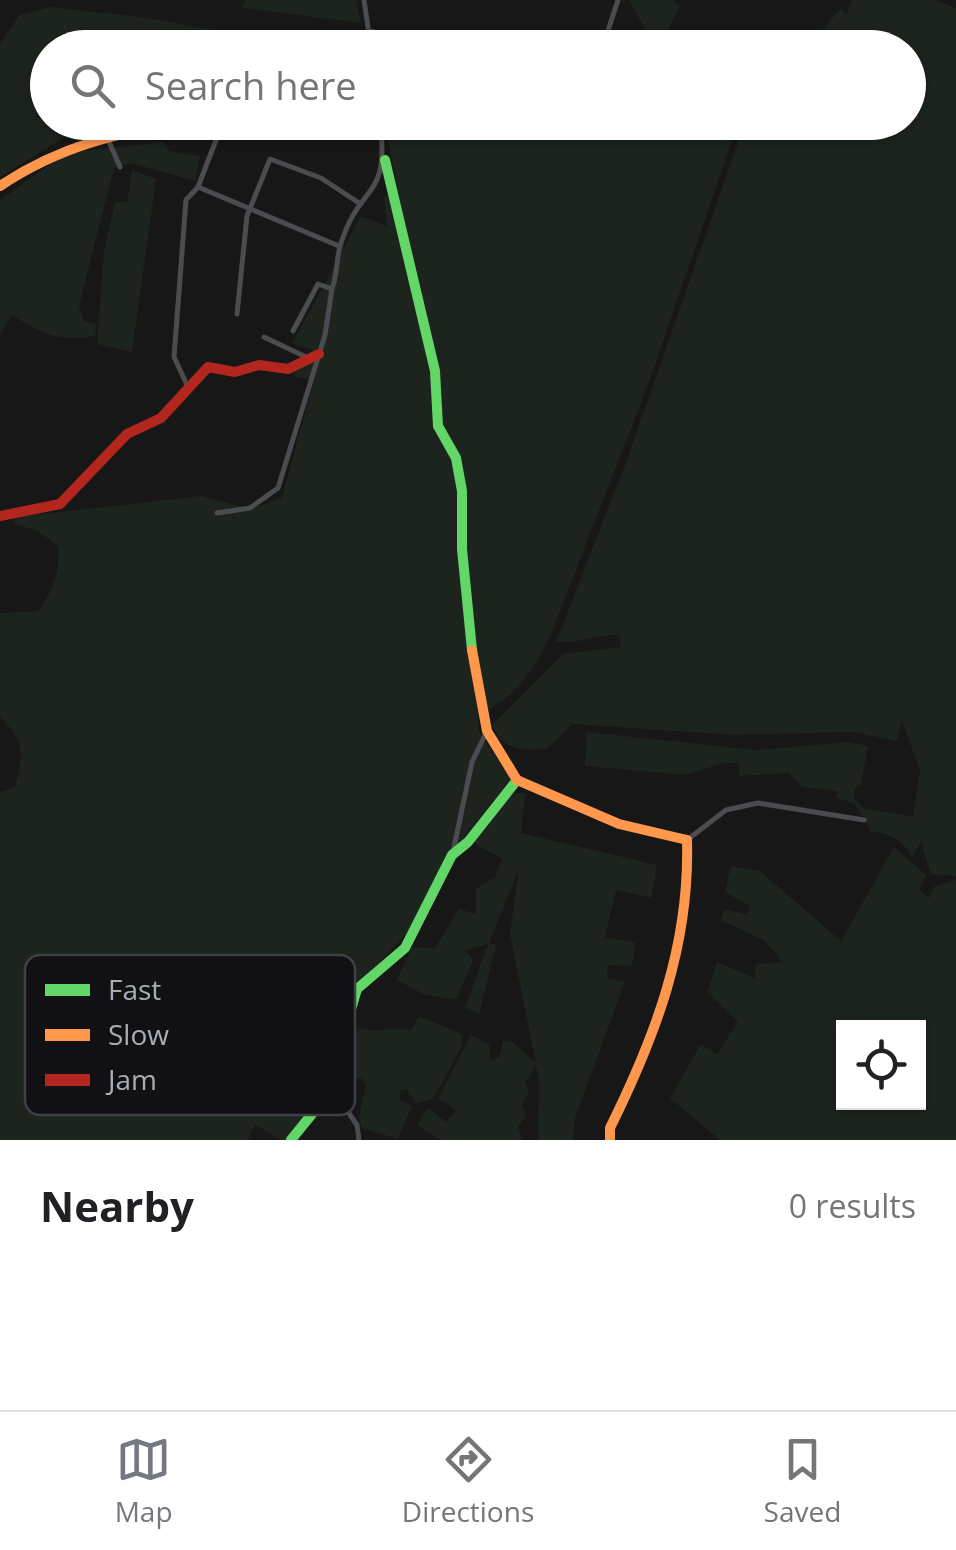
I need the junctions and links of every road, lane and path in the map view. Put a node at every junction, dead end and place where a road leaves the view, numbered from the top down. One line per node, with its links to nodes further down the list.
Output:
1 (364, 0): 3 (street)
2 (618, 0): 4 (street)
3 (369, 30)
4 (608, 30)
5 (90, 140): 11 (street)
6 (110, 140): 10 (street)
7 (217, 140): 12 (street)
8 (382, 140): 9 (street)
9 (385, 160): 13 (street); 25 (street)
10 (120, 166)
11 (0, 186)
12 (198, 187): 14 (street); 22 (street)
13 (359, 203): 14 (street); 15 (street)
14 (249, 209): 15 (street); 17 (street)
15 (339, 246): 16 (street)
16 (332, 289): 18 (street); 20 (street)
17 (237, 314)
18 (293, 330)
19 (264, 337): 21 (street)
20 (319, 354): 21 (street); 23 (street)
21 (306, 357): 22 (street)
22 (187, 385): 24 (street)
23 (217, 514)
24 (0, 516)
25 (487, 731): 26 (street); 29 (street)
26 (517, 780): 28 (street); 29 (street)
27 (864, 820): 28 (street)
28 (688, 840): 35 (street)
29 (452, 854): 30 (street)
30 (355, 999)
31 (312, 1115): 33 (street)
32 (351, 1115): 34 (street)
33 (291, 1140)
34 (359, 1140)
35 (610, 1140)

